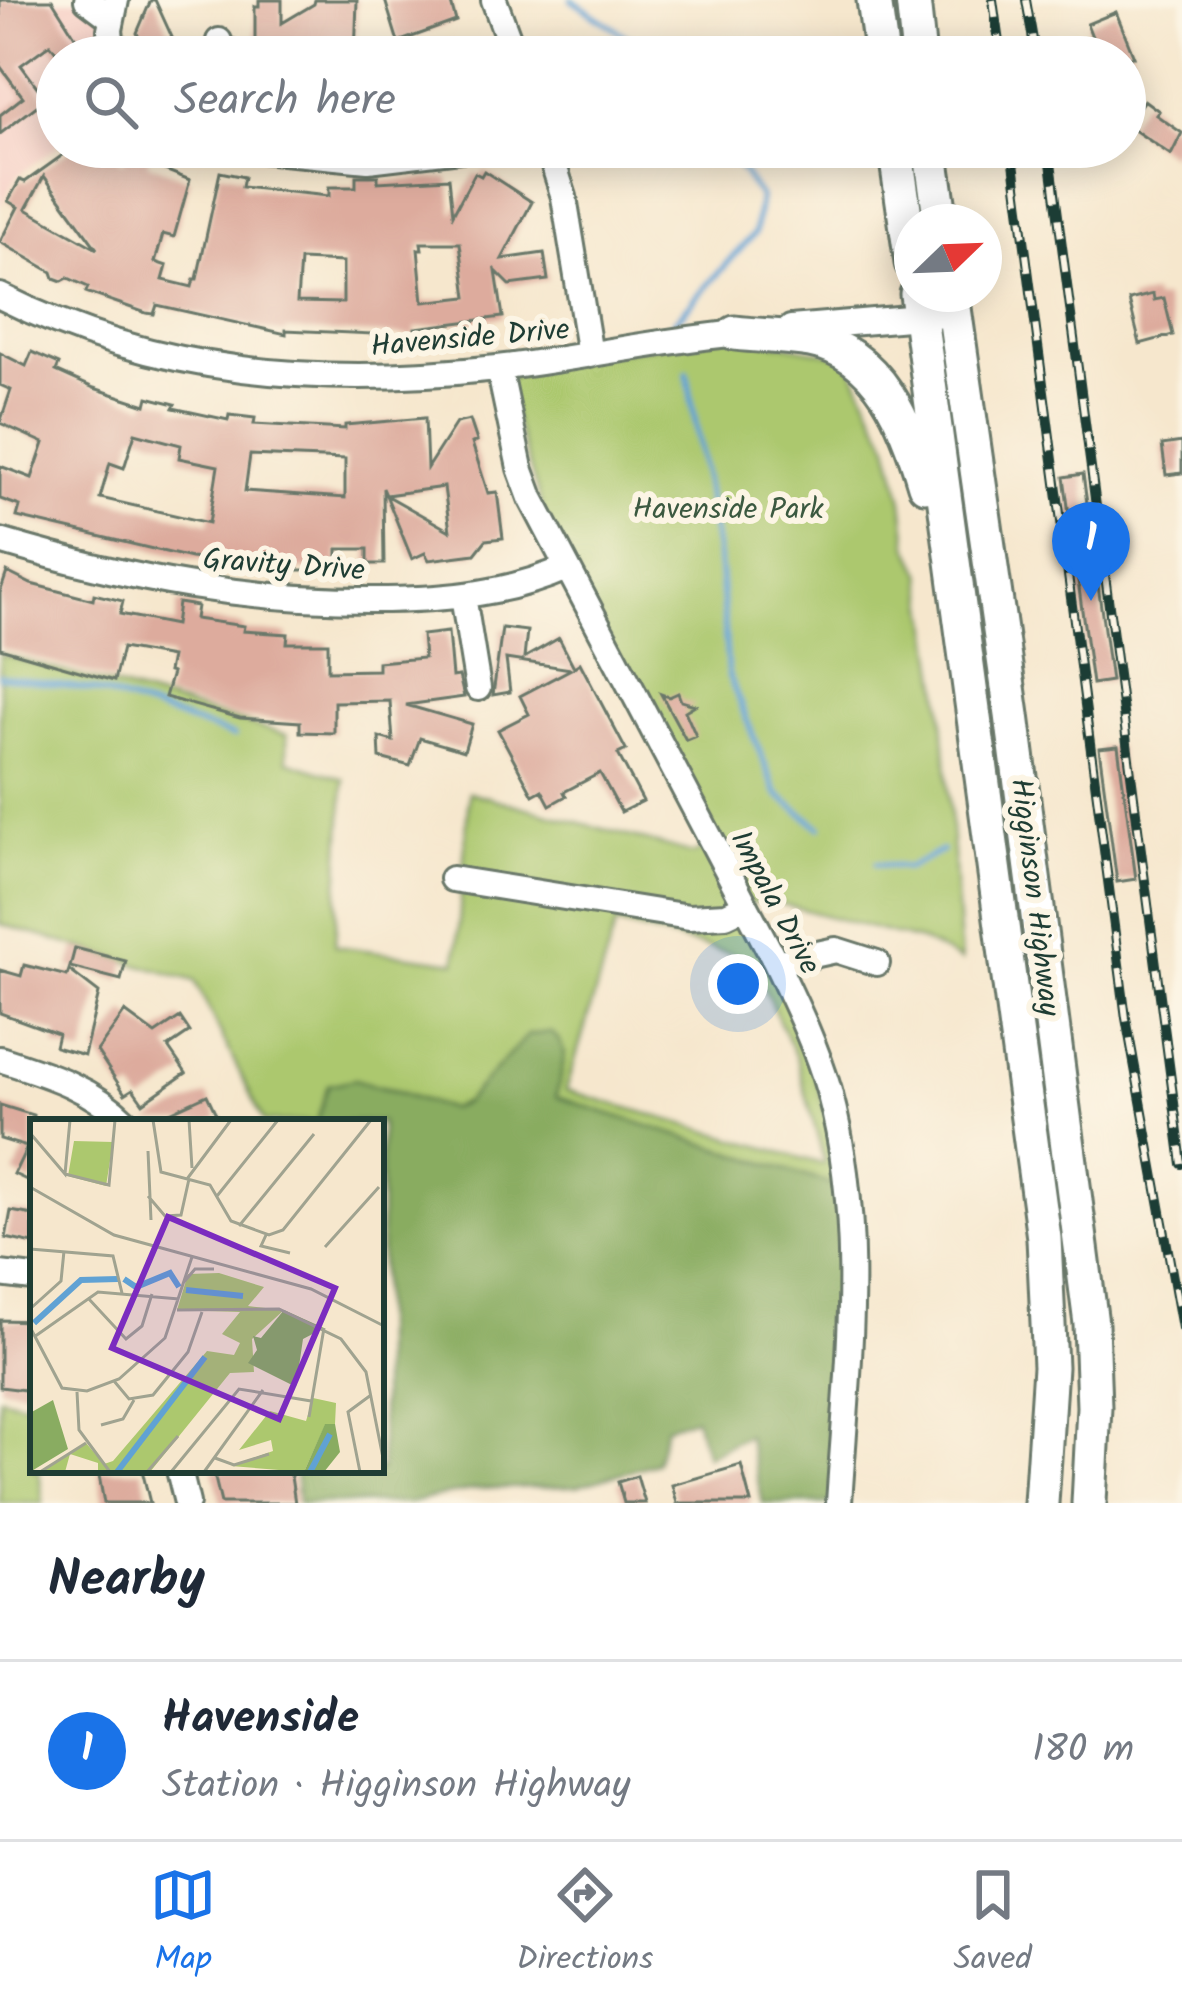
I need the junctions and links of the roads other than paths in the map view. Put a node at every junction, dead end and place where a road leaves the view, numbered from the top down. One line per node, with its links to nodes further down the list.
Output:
1 (87, 0): 5 (street)
2 (494, 0): 6 (street)
3 (874, 0): 7 (highway)
4 (913, 0): 8 (highway)
5 (114, 9)
6 (507, 36)
7 (879, 36)
8 (917, 36)
9 (555, 168): 19 (street)
10 (898, 168): 12 (highway)
11 (933, 168): 13 (highway)
12 (903, 204)
13 (938, 204)
14 (0, 296): 20 (street, Havenside Drive)
15 (894, 309): 18 (street, Havenside Drive)
16 (919, 312): 23 (highway, Higginson Highway)
17 (955, 312): 38 (highway, Higginson Highway)
18 (735, 333): 19 (street, Havenside Drive); 23 (highway)
19 (590, 355): 20 (street, Havenside Drive)
20 (499, 368): 22 (street, Impala Drive)
21 (0, 541): 24 (street, Gravity Drive)
22 (566, 568): 24 (street, Gravity Drive); 27 (street, Impala Drive)
23 (953, 579): 37 (highway, Higginson Highway)
24 (464, 596): 25 (street)
25 (478, 688)
26 (452, 878): 27 (street)
27 (745, 906): 28 (street, Impala Drive)
28 (776, 963): 29 (street); 36 (street, Impala Drive)
29 (877, 963)
30 (0, 1059): 31 (street)
31 (121, 1119)
32 (0, 1274): 33 (street)
33 (30, 1278)
34 (180, 1473): 35 (street)
35 (187, 1503)
36 (839, 1503)
37 (1041, 1503)
38 (1089, 1503)

